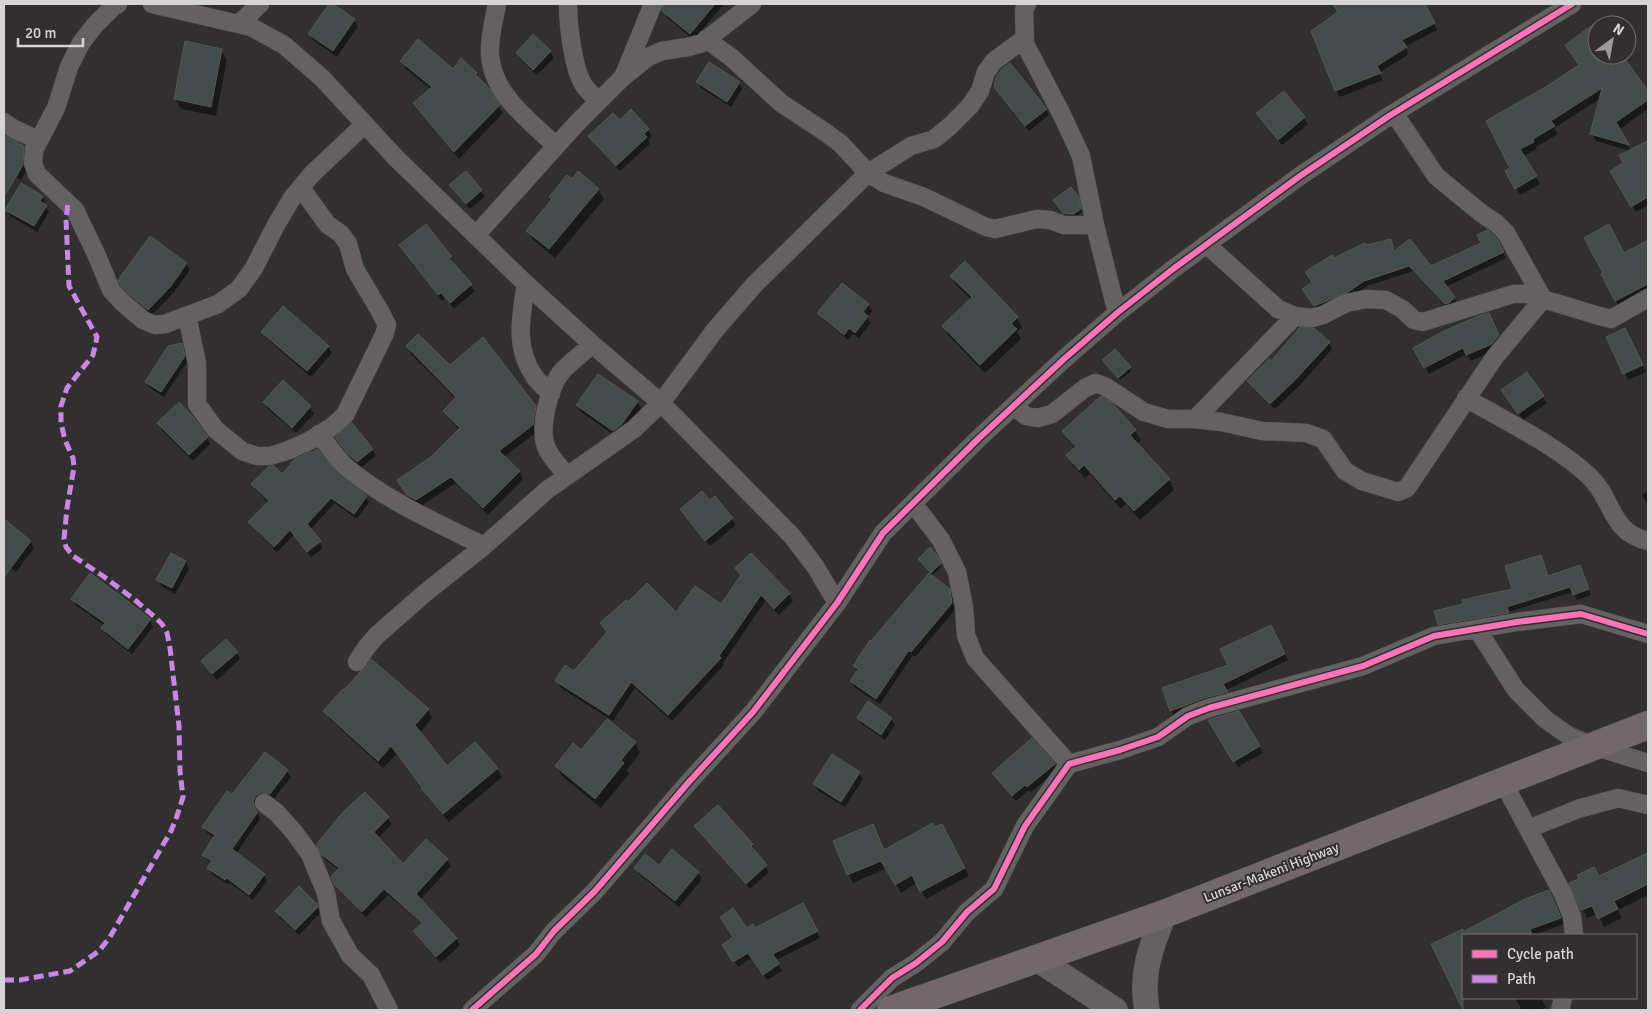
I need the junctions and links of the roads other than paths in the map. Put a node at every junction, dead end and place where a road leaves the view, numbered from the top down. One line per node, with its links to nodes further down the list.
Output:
1 (118, 4): 18 (street)
2 (152, 4): 10 (street)
3 (260, 4): 10 (street)
4 (497, 4): 19 (street)
5 (568, 4): 14 (street)
6 (653, 4): 13 (street)
7 (752, 4): 11 (street)
8 (1027, 4): 12 (street)
9 (1572, 4): 15 (street)
10 (239, 24): 17 (street)
11 (706, 39): 13 (street); 20 (street)
12 (1024, 39): 20 (street); 22 (street)
13 (622, 78): 14 (street)
14 (599, 101): 19 (street)
15 (1394, 113): 24 (street); 27 (street)
16 (4, 122): 18 (street)
17 (365, 124): 21 (street); 23 (street)
18 (38, 140): 29 (street)
19 (556, 146): 23 (street)
20 (868, 173): 22 (street); 34 (street)
21 (300, 188): 29 (street); 37 (street)
22 (1095, 225): 28 (street)
23 (476, 235): 25 (street)
24 (1206, 244): 28 (street); 30 (street)
25 (526, 284): 31 (street); 32 (street)
26 (1648, 298): 27 (street)
27 (1543, 299): 30 (street); 33 (street)
28 (1117, 313): 35 (street)
29 (187, 316): 37 (street)
30 (1295, 316): 36 (street)
31 (592, 344): 32 (street); 34 (street)
32 (551, 394): 38 (street)
33 (1466, 398): 36 (street); 40 (street)
34 (662, 403): 38 (street); 42 (street)
35 (1014, 406): 36 (street); 39 (street)
36 (1194, 418)
37 (319, 434): 41 (street)
38 (567, 476): 41 (street)
39 (913, 503): 42 (street); 49 (street)
40 (1648, 541)
41 (484, 546): 45 (street)
42 (837, 602): 58 (street)
43 (1477, 629): 44 (street); 47 (street); 49 (street)
44 (1648, 634)
45 (357, 662)
46 (1648, 725): 47 (main road, Lunsar-Makeni Highway)
47 (1593, 746): 48 (street); 50 (main road, Lunsar-Makeni Highway)
48 (1648, 763)
49 (1069, 764): 59 (street)
50 (1503, 782): 53 (street); 54 (main road, Lunsar-Makeni Highway)
51 (264, 803): 57 (street)
52 (1648, 805): 53 (street)
53 (1528, 829): 55 (street)
54 (1164, 914): 56 (main road, Lunsar-Makeni Highway); 62 (main road)
55 (1574, 934)
56 (1037, 958): 60 (main road, Lunsar-Makeni Highway); 61 (main road)
57 (389, 1010)
58 (472, 1010)
59 (860, 1010)
60 (891, 1010)
61 (1115, 1010)
62 (1148, 1010)

